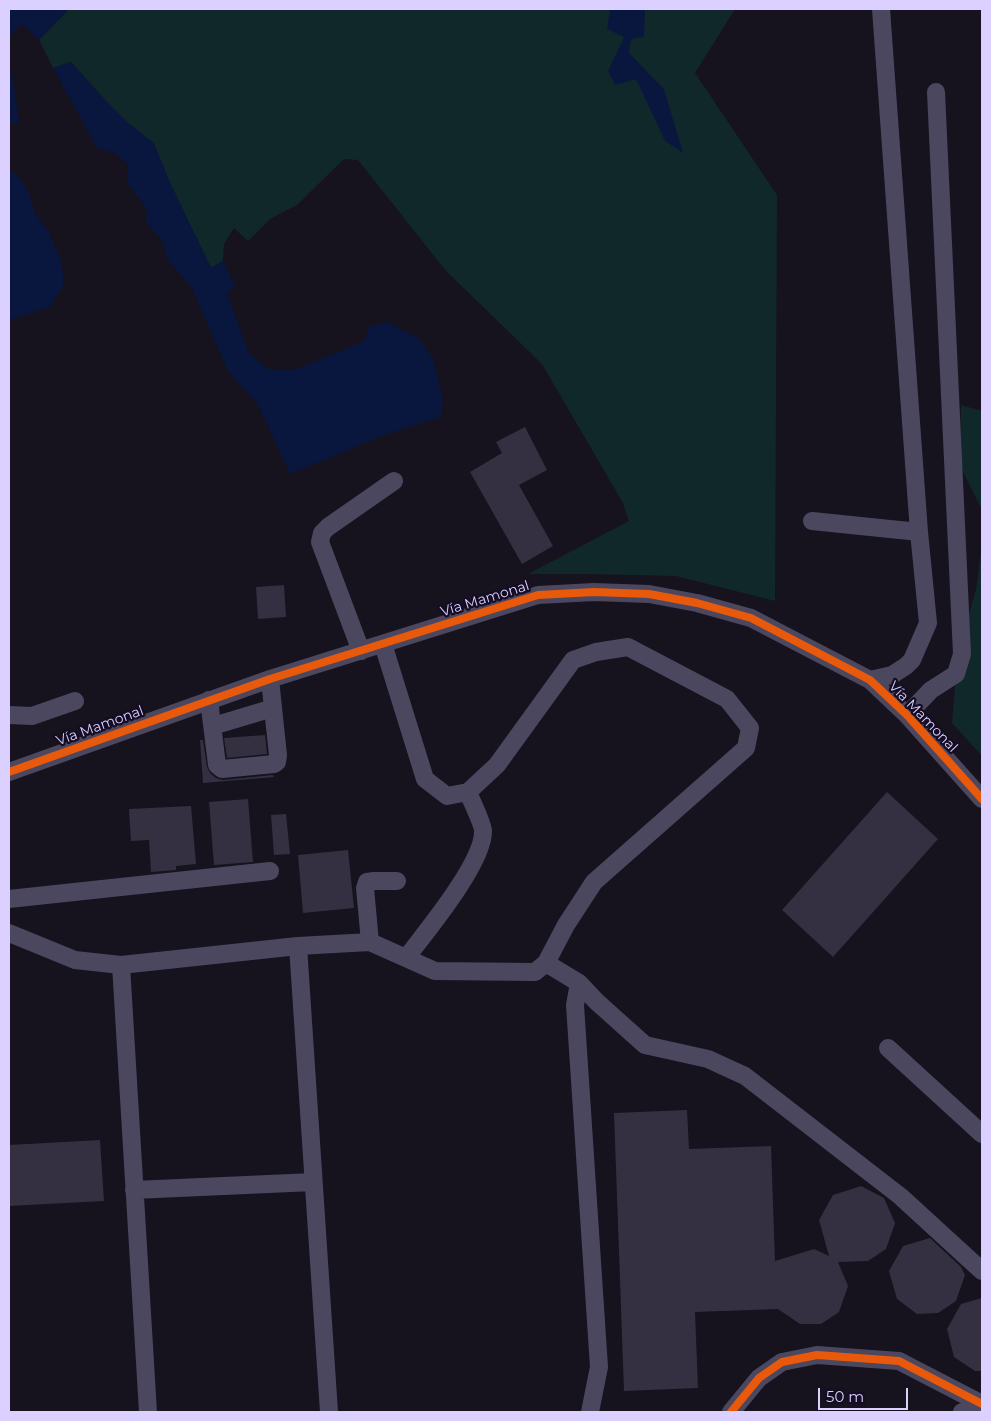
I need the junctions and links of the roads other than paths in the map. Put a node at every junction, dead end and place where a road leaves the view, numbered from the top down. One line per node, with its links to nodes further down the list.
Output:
1 (881, 9): 5 (street)
2 (936, 92): 14 (street)
3 (394, 481): 7 (street)
4 (812, 521): 5 (street)
5 (919, 532): 9 (street)
6 (383, 644): 7 (street, Vía Mamonal); 9 (street, Vía Mamonal); 17 (street)
7 (361, 651): 8 (street, Vía Mamonal)
8 (270, 679): 10 (street, Vía Mamonal); 12 (street)
9 (870, 680): 14 (street, Vía Mamonal)
10 (209, 700): 15 (street); 16 (street, Vía Mamonal)
11 (75, 701): 13 (street)
12 (273, 708): 15 (street); 15 (street)
13 (9, 715)
14 (907, 716): 18 (street, Vía Mamonal)
15 (213, 726)
16 (9, 772)
17 (468, 792): 25 (street); 26 (street)
18 (982, 799)
19 (270, 871): 21 (street)
20 (397, 882): 23 (street)
21 (9, 899)
22 (9, 933): 27 (street)
23 (370, 942): 24 (street); 25 (street)
24 (298, 946): 27 (street); 31 (street)
25 (406, 958): 26 (street)
26 (546, 963): 28 (street)
27 (122, 965): 32 (street)
28 (579, 983): 33 (street); 37 (street)
29 (888, 1048): 30 (street)
30 (982, 1134)
31 (313, 1182): 32 (street); 36 (street)
32 (134, 1190): 35 (street)
33 (982, 1271)
34 (982, 1405): 38 (street); 39 (street)
35 (148, 1412)
36 (329, 1412)
37 (590, 1412)
38 (731, 1412)
39 (962, 1412)

